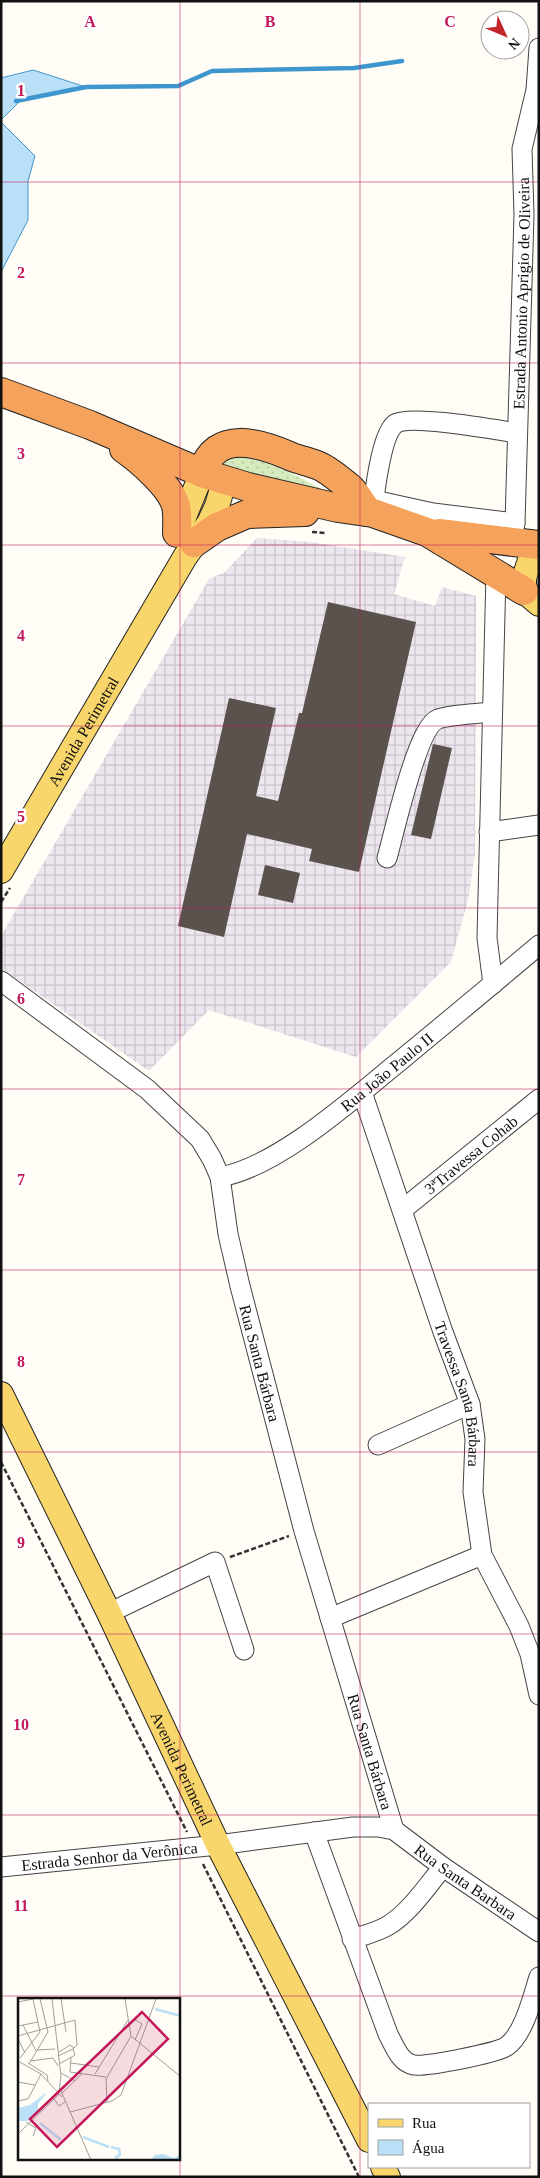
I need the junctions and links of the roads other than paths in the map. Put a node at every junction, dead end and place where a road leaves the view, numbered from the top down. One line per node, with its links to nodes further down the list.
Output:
1 (539, 48): 4 (street, Estrada Antonio Aprigio de Oliveira)
2 (1, 392): 3 (highway)
3 (90, 425): 5 (highway); 9 (highway)
4 (517, 433): 7 (street); 10 (street, Estrada Antonio Aprigio de Oliveira)
5 (213, 476): 6 (highway); 7 (highway); 9 (main road)
6 (338, 508): 7 (highway); 9 (highway)
7 (372, 508): 8 (highway); 10 (street)
8 (427, 532): 10 (highway); 11 (highway)
9 (186, 538): 17 (main road, Avenida Perimetral)
10 (525, 538): 12 (main road)
11 (496, 573): 12 (highway); 13 (street)
12 (532, 598)
13 (492, 712): 15 (street); 16 (street)
14 (539, 825): 15 (street)
15 (488, 832): 20 (street)
16 (387, 858)
17 (6, 879)
18 (539, 945): 20 (street, Rua João Paulo II)
19 (1, 981): 23 (street, Rua Santa Bárbara)
20 (493, 984): 21 (street, Rua João Paulo II)
21 (362, 1092): 23 (street, Rua João Paulo II); 24 (street, Travessa Santa Bárbara)
22 (539, 1099): 24 (street, 3ªTravessa Cohab)
23 (220, 1177): 30 (street, Rua Santa Bárbara)
24 (402, 1210): 26 (street, Travessa Santa Bárbara)
25 (1, 1394): 29 (main road, Avenida Perimetral)
26 (470, 1404): 27 (street); 28 (street, Travessa Santa Bárbara)
27 (378, 1445)
28 (482, 1555): 30 (street); 32 (street, Travessa Santa Bárbara)
29 (109, 1613): 31 (street); 35 (main road, Avenida Perimetral)
30 (330, 1618): 33 (street, Rua Santa Bárbara)
31 (244, 1650)
32 (539, 1695)
33 (394, 1830): 34 (street, Estrada Senhor da Verônica); 37 (street, Rua Santa Barbara)
34 (314, 1832): 35 (street, Estrada Senhor da Verônica); 39 (street)
35 (218, 1845): 36 (street, Estrada Senhor da Verônica); 41 (main road, Avenida Perimetral)
36 (1, 1867)
37 (443, 1867): 38 (street, Rua Santa Barbara); 39 (street)
38 (539, 1932)
39 (352, 1939): 40 (street)
40 (539, 1977)
41 (368, 2138)

